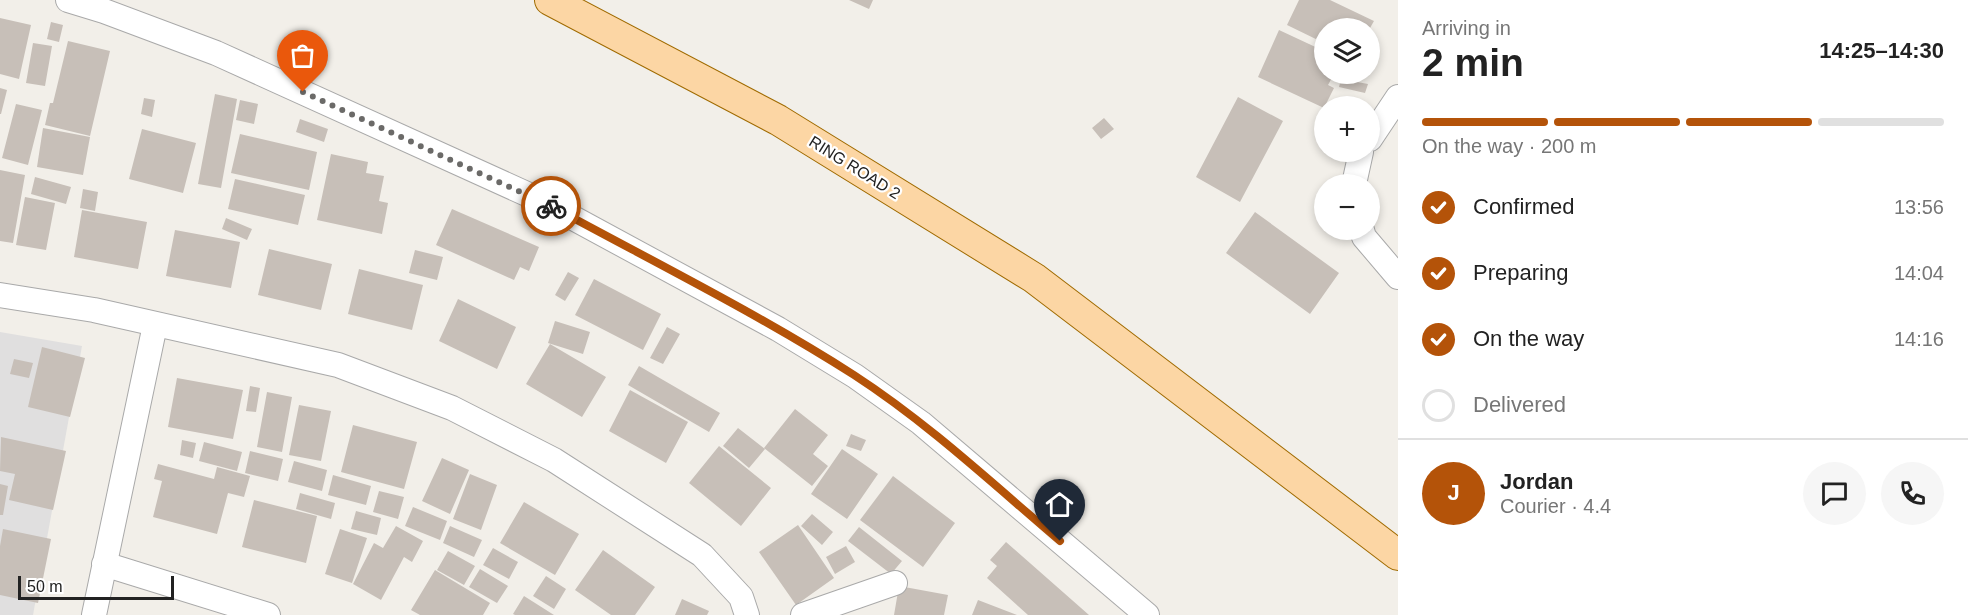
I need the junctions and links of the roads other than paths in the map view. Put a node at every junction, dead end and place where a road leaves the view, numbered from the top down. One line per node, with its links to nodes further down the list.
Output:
1 (68, 0): 16 (street)
2 (550, 0): 9 (main road, RING ROAD 2)
3 (1398, 97): 4 (street)
4 (1380, 125)
5 (1367, 240): 6 (street)
6 (1398, 277)
7 (0, 295): 8 (street)
8 (154, 325): 10 (street); 14 (street)
9 (1398, 555)
10 (104, 564): 12 (street); 13 (street)
11 (895, 583): 15 (street)
12 (94, 615)
13 (268, 615)
14 (747, 615)
15 (803, 615)
16 (1146, 615)

